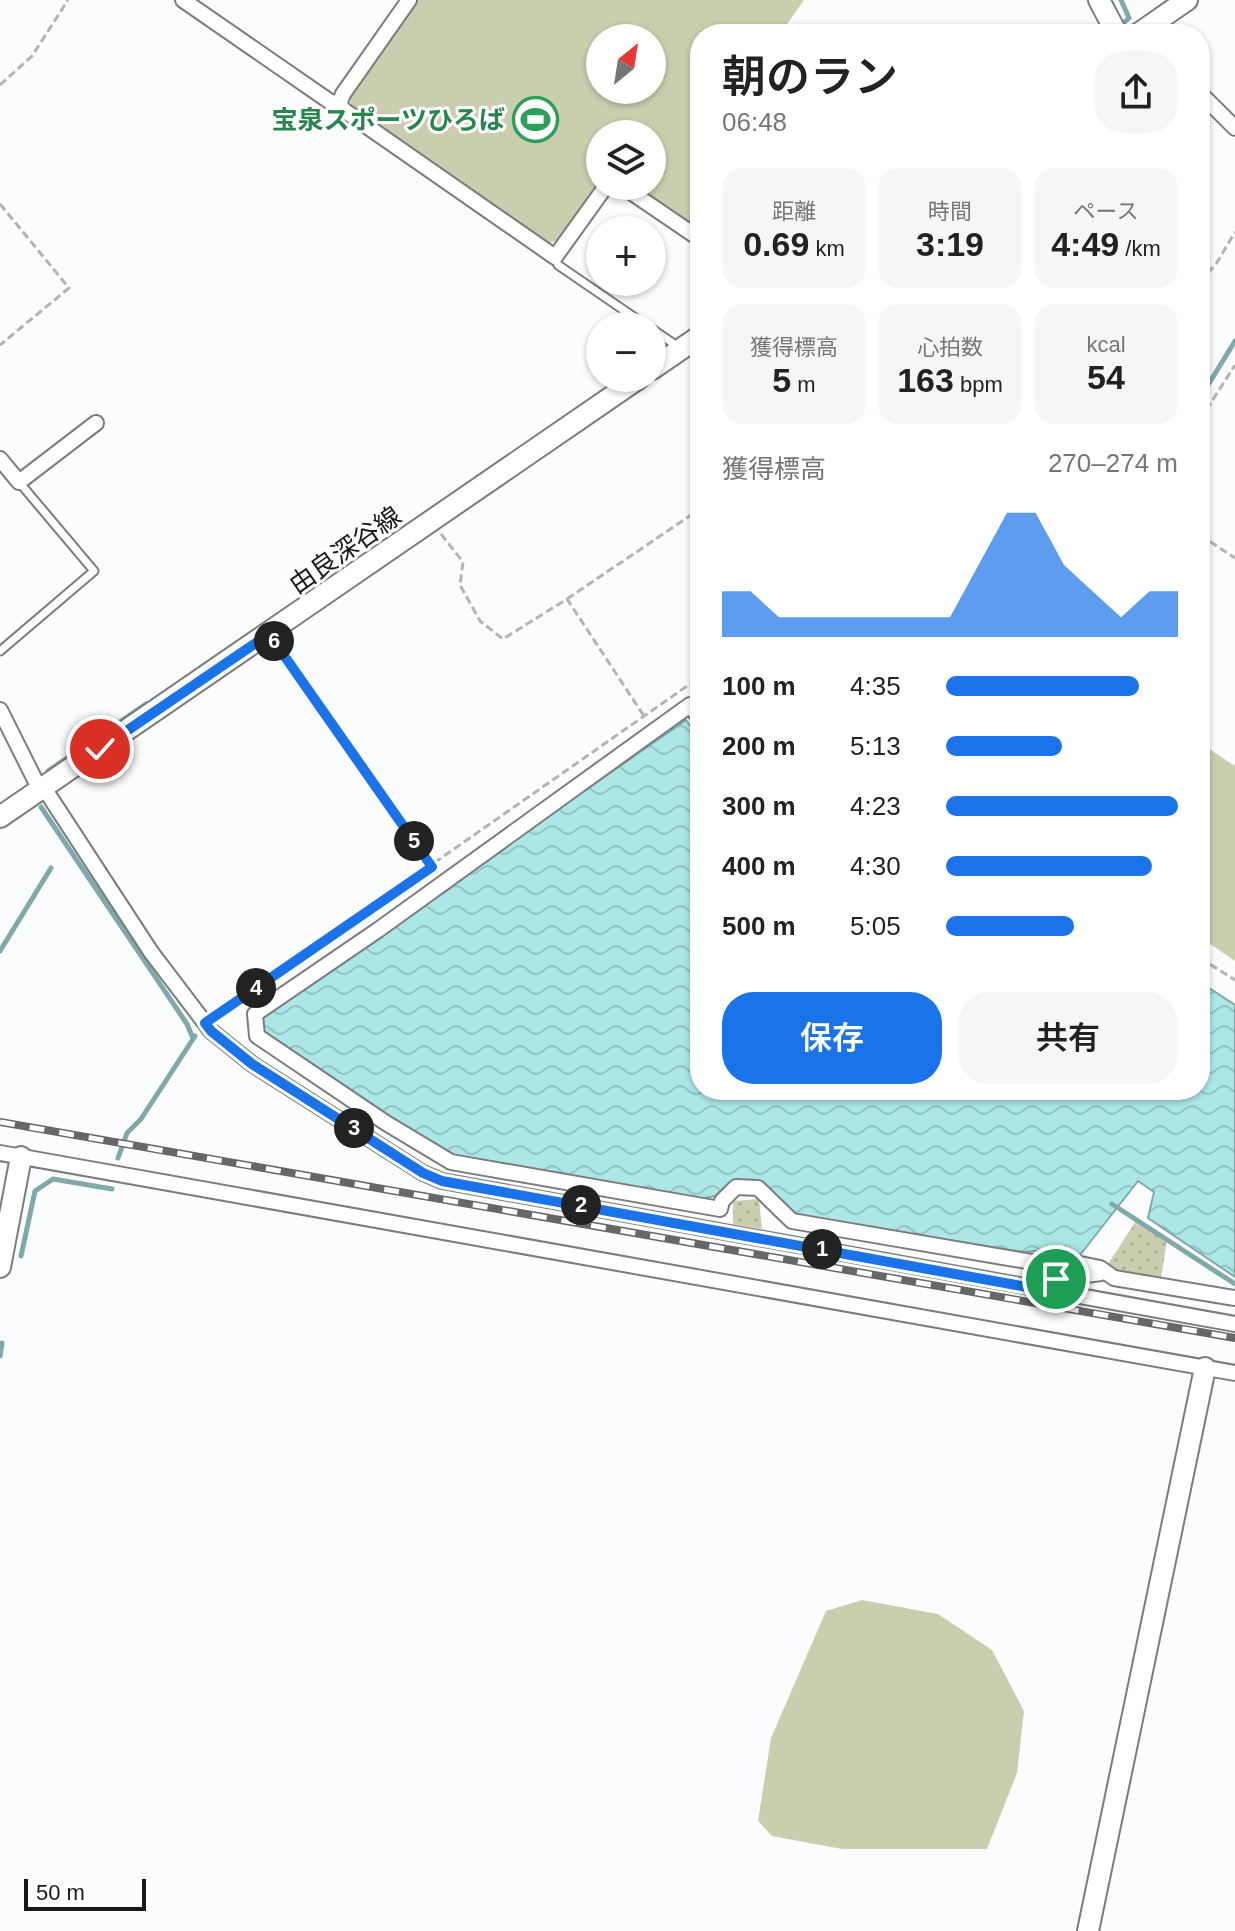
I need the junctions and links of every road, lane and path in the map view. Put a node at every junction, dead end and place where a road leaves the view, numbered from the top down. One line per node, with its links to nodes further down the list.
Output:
1 (68, 0): 8 (path)
2 (183, 0): 10 (street)
3 (409, 0): 10 (street)
4 (1099, 0): 6 (main road)
5 (1187, 0): 7 (main road)
6 (1112, 24)
7 (1154, 24)
8 (0, 85)
9 (1210, 103): 11 (street)
10 (339, 105): 17 (street)
11 (1235, 128)
12 (596, 200): 17 (street)
13 (643, 200): 15 (street)
14 (0, 204): 22 (path)
15 (690, 232)
16 (1235, 232): 18 (path)
17 (555, 257): 19 (lane)
18 (1210, 271)
19 (627, 312)
20 (666, 339): 23 (lane)
21 (690, 343): 23 (main road)
22 (0, 345)
23 (681, 349): 24 (main road)
24 (666, 359)
25 (1235, 365): 27 (path)
26 (619, 392): 32 (main road, 由良深谷線)
27 (1210, 404)
28 (96, 423): 30 (street)
29 (0, 459): 30 (street)
30 (19, 482): 37 (lane)
31 (690, 516): 35 (path)
32 (432, 521): 35 (path); 36 (main road, 由良深谷線)
33 (1210, 542): 34 (path)
34 (1235, 558)
35 (567, 599): 41 (path)
36 (269, 634): 42 (main road, 由良深谷線); 44 (path)
37 (0, 651)
38 (690, 684): 41 (path)
39 (690, 705): 51 (street)
40 (0, 710): 42 (street)
41 (644, 716): 44 (path)
42 (42, 789): 43 (main road, 由良深谷線); 47 (street)
43 (0, 817)
44 (432, 867): 47 (path)
45 (1210, 964): 46 (path)
46 (1235, 980)
47 (205, 1023): 52 (street)
48 (0, 1153): 49 (street)
49 (21, 1157): 50 (main road); 55 (street)
50 (0, 1267)
51 (1105, 1272): 52 (street); 53 (street)
52 (1049, 1291): 54 (street)
53 (1235, 1298)
54 (1235, 1324)
55 (1205, 1368): 56 (street); 57 (main road)
56 (1235, 1373)
57 (1088, 1931)

